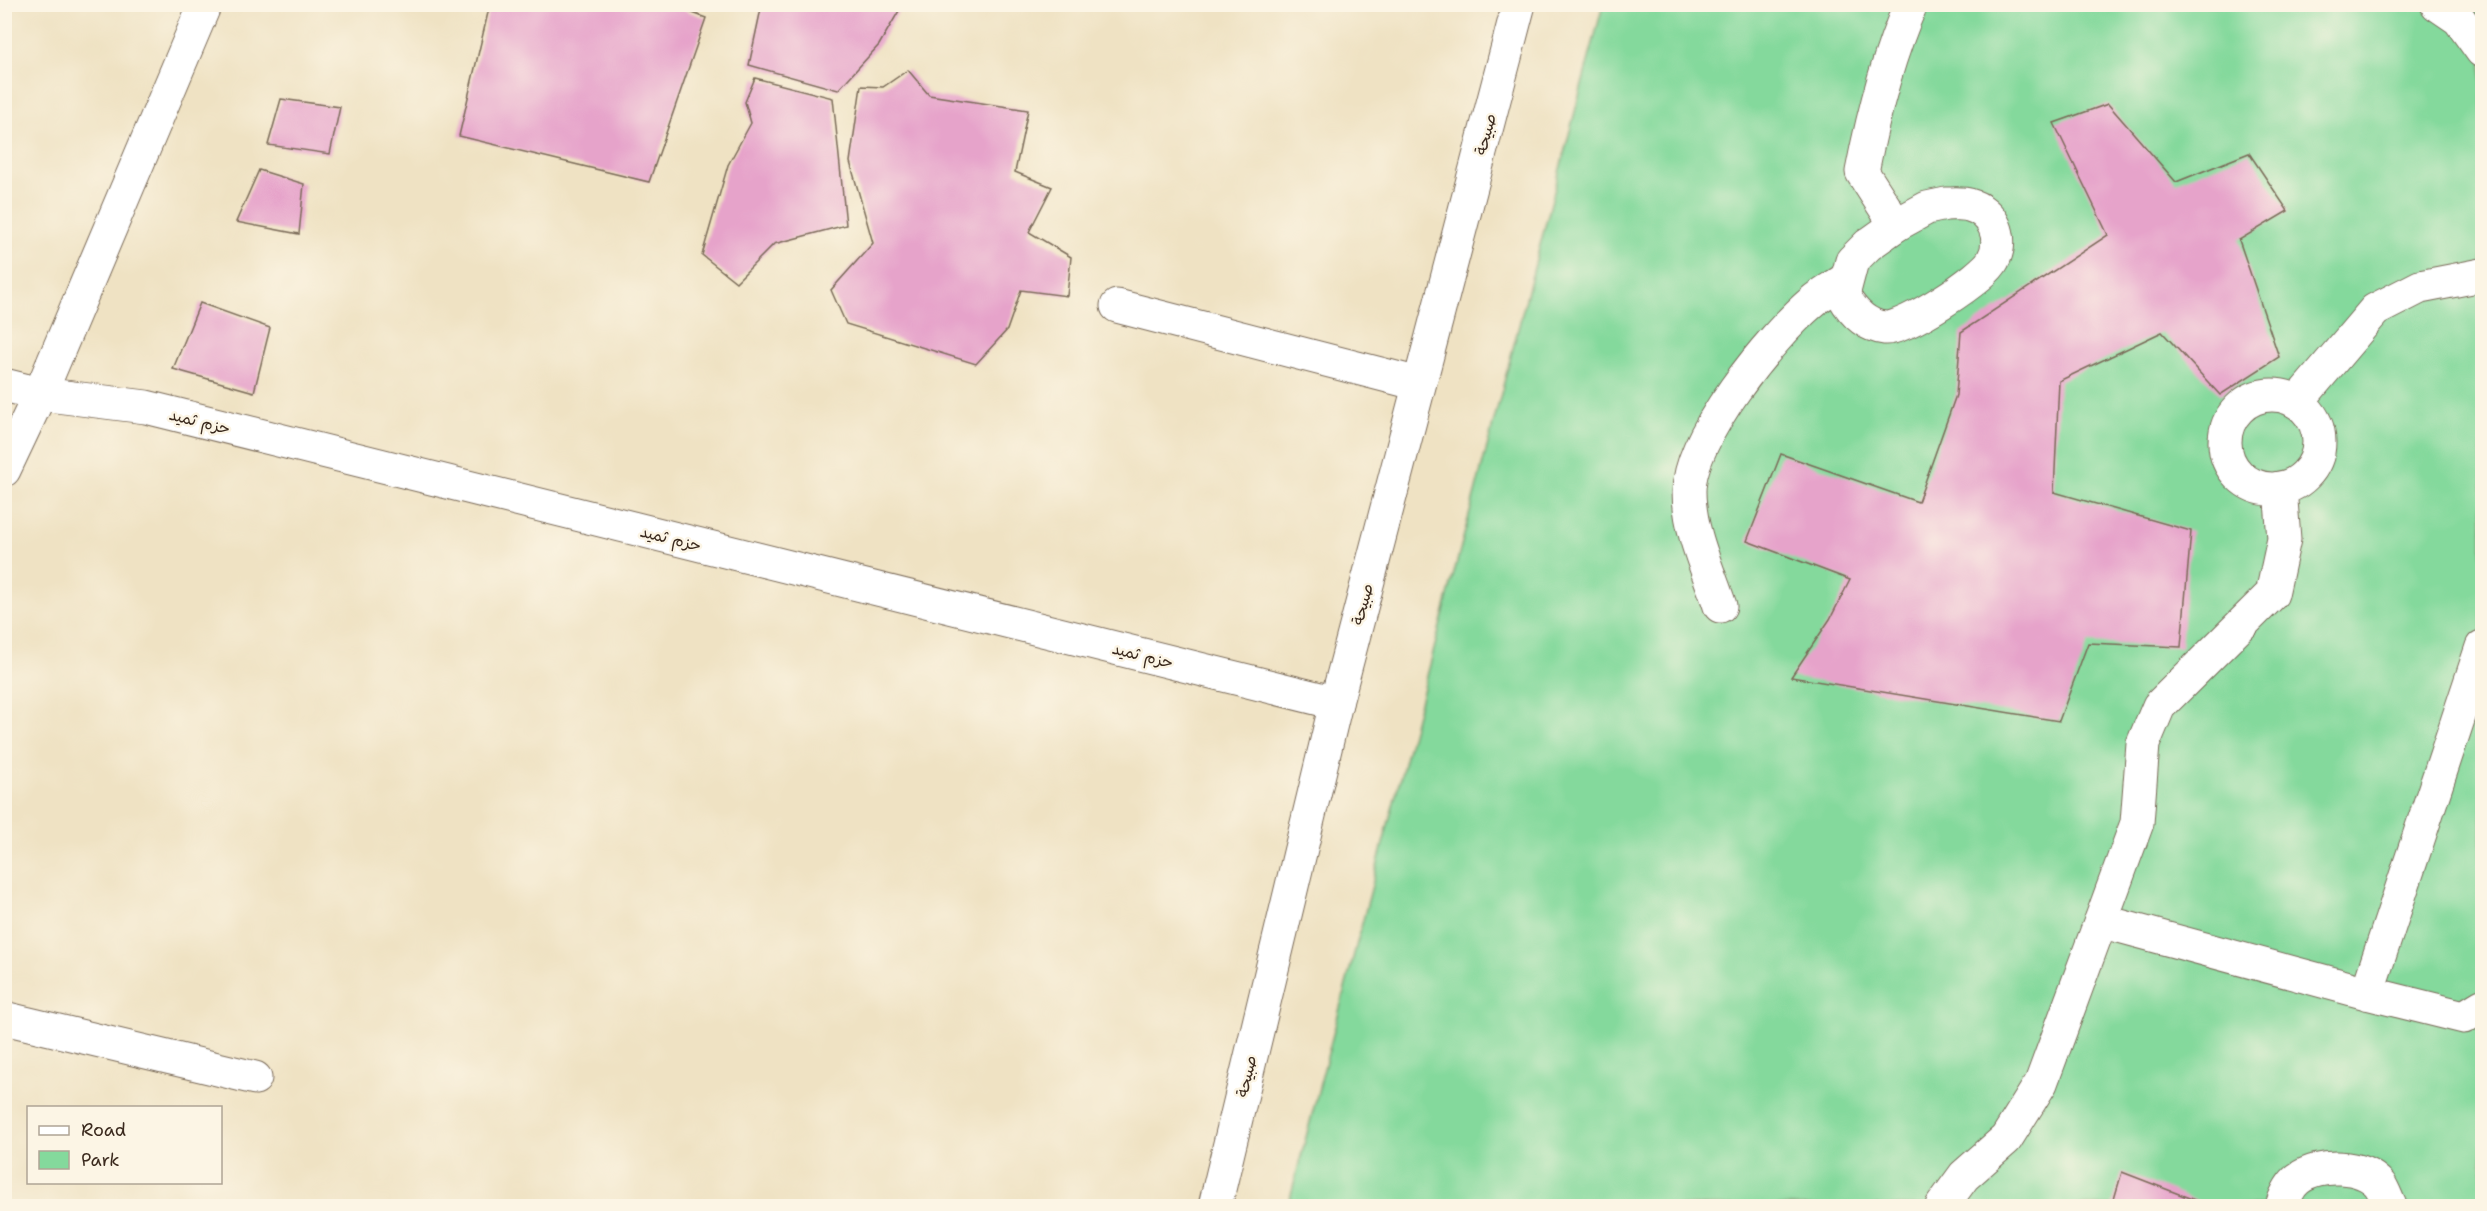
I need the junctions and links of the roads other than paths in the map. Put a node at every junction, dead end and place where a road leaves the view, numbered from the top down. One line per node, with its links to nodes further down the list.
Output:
1 (205, 4): 12 (street)
2 (1519, 4): 10 (street, صبيحة)
3 (1911, 4): 6 (street)
4 (2437, 4): 5 (street)
5 (2482, 51)
6 (1896, 225): 8 (street); 8 (street)
7 (2482, 275): 13 (street)
8 (1846, 279): 16 (street)
9 (1117, 306): 10 (street)
10 (1419, 384): 18 (street, صبيحة)
11 (4, 385): 12 (street, حزم ثميد)
12 (40, 394): 14 (street); 18 (street, حزم ثميد)
13 (2297, 402): 15 (street); 15 (street)
14 (4, 470)
15 (2280, 488): 19 (street)
16 (1720, 606)
17 (2482, 647): 20 (street)
18 (1336, 703): 24 (street, صبيحة)
19 (2101, 921): 20 (street); 25 (street)
20 (2367, 993): 21 (street)
21 (2482, 1006)
22 (4, 1018): 23 (street)
23 (255, 1078)
24 (1215, 1206)
25 (1942, 1206)
26 (2282, 1206): 27 (street)
27 (2390, 1206)

